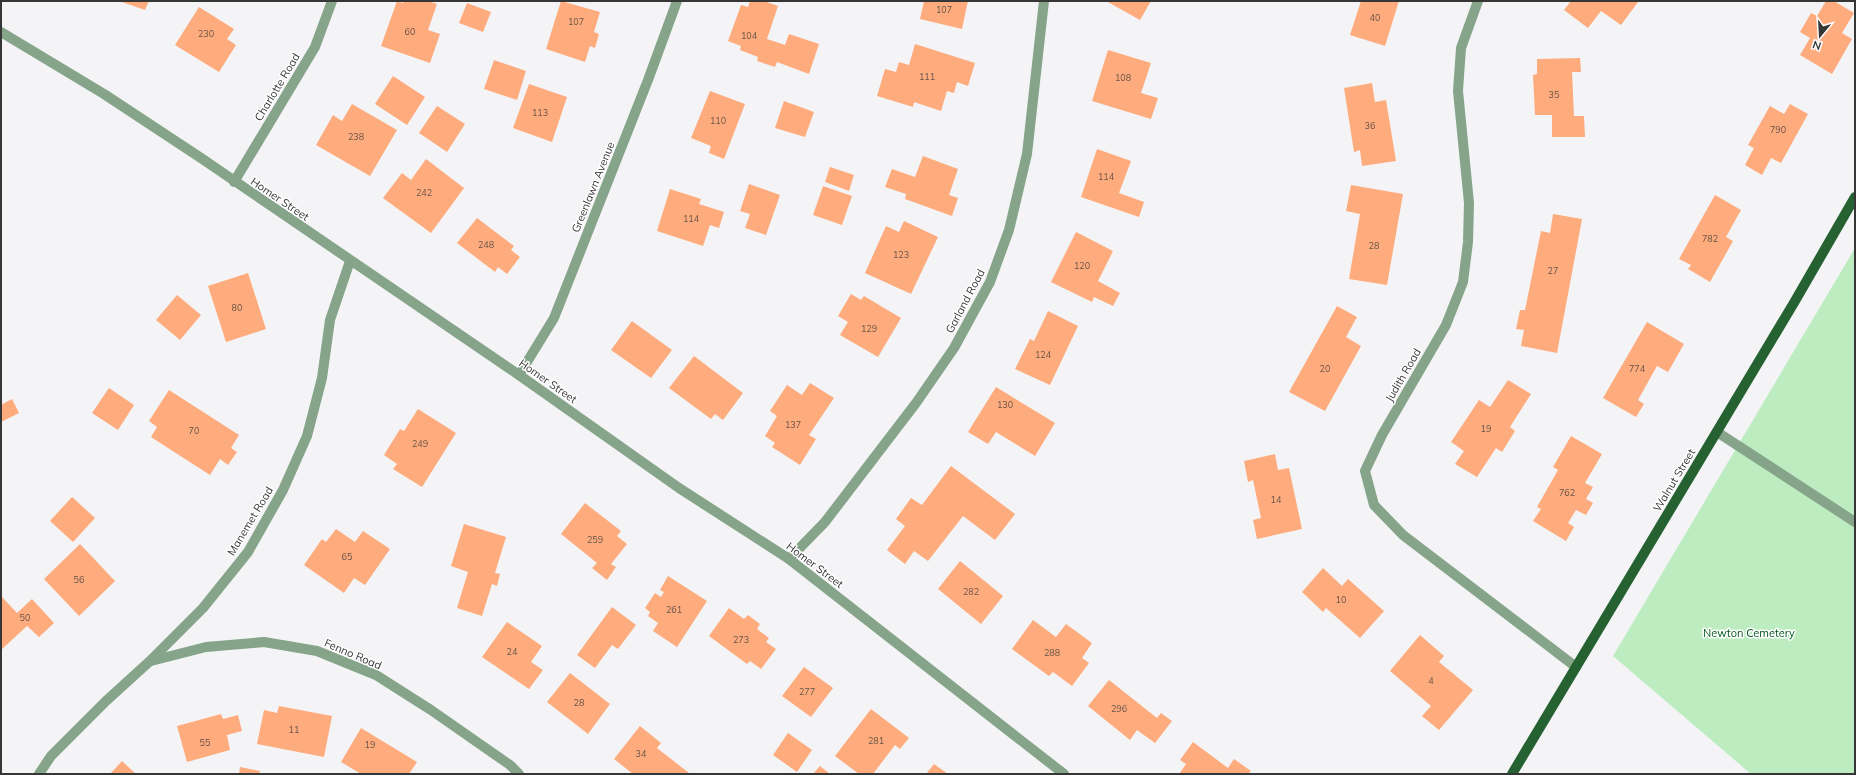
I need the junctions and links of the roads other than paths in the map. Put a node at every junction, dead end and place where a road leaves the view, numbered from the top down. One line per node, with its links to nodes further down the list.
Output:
1 (332, 1): 6 (street, Charlotte Road)
2 (677, 1): 9 (street, Greenlawn Avenue)
3 (1044, 1): 12 (street, Garland Road)
4 (1478, 1): 14 (street, Judith Road)
5 (1, 32): 6 (street, Homer Street)
6 (234, 182): 8 (street, Homer Street)
7 (1855, 197): 10 (main road, Walnut Street)
8 (350, 261): 9 (street, Homer Street); 13 (street, Manemet Road)
9 (518, 375): 12 (street, Homer Street)
10 (1717, 432): 11 (street); 14 (main road, Walnut Street)
11 (1855, 522)
12 (789, 559): 17 (street, Homer Street)
13 (150, 661): 15 (street, Manemet Road); 16 (street, Fenno Road)
14 (1576, 667): 18 (main road, Walnut Street)
15 (39, 774)
16 (519, 774)
17 (1064, 774)
18 (1512, 774)

